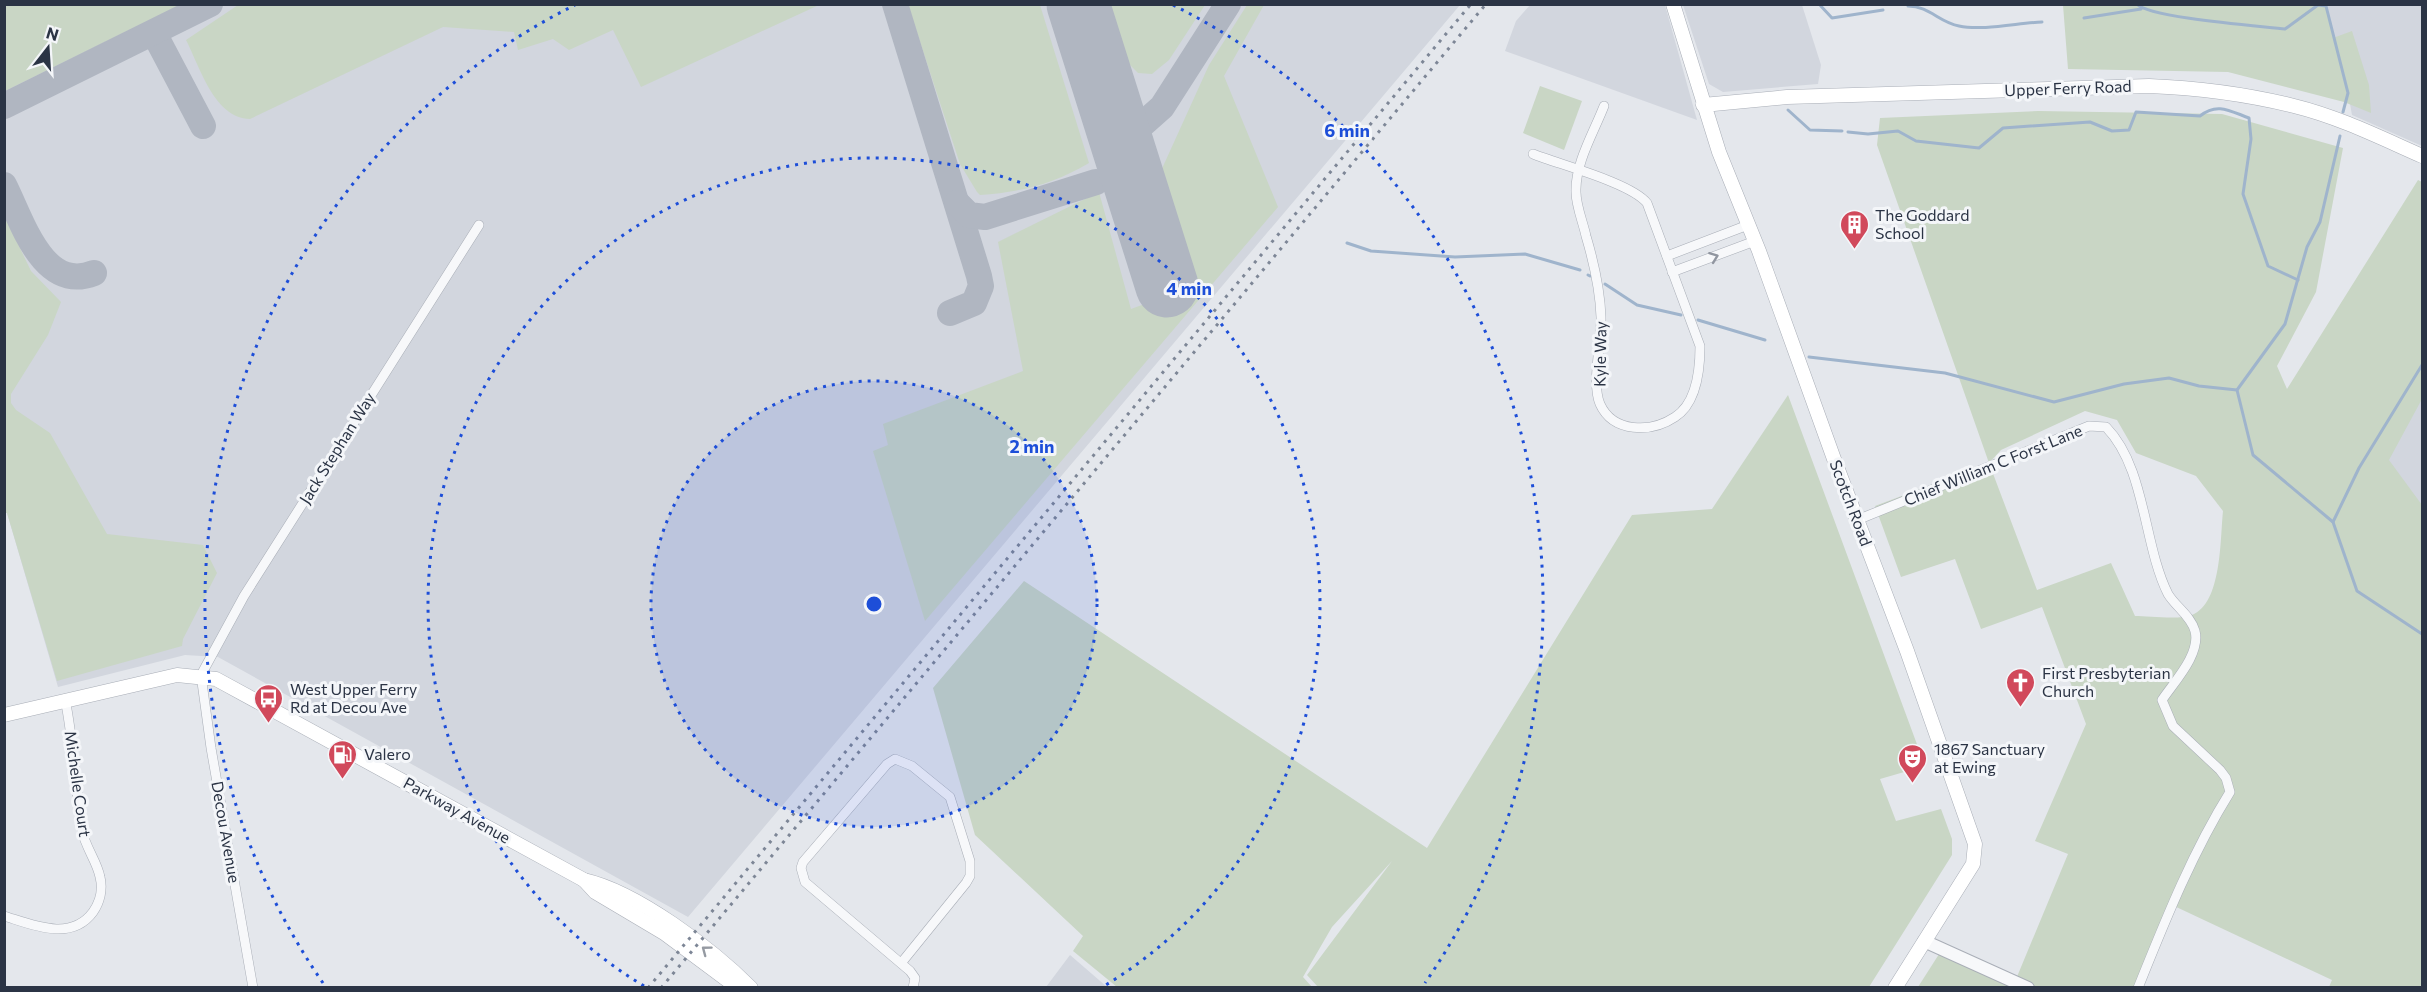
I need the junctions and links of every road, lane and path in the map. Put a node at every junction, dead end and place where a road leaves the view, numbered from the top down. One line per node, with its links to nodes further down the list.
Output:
1 (1673, 4): 2 (main road, Scotch Road)
2 (1703, 105): 5 (main road, Upper Ferry Road); 8 (main road, Scotch Road)
3 (1604, 106): 6 (street, Kyle Way)
4 (1533, 154): 6 (street, Kyle Way)
5 (2422, 156)
6 (1578, 172): 10 (street, Kyle Way); 11 (street, Kyle Way)
7 (479, 225): 13 (street, Jack Stephan Way)
8 (1748, 225): 9 (main road, Scotch Road); 10 (street)
9 (1755, 241): 11 (street, one-way to 9); 12 (main road, Scotch Road)
10 (1667, 256): 11 (street, Kyle Way)
11 (1672, 272)
12 (1857, 520): 18 (main road, Scotch Road); 26 (street, Chief William C Forst Lane)
13 (201, 675): 14 (main road); 16 (main road, Parkway Avenue); 20 (street, Decou Avenue)
14 (66, 699): 15 (main road); 17 (street, Michelle Court)
15 (4, 715)
16 (584, 880): 21 (main road, Parkway Avenue); 22 (main road, Parkway Avenue, one-way to 16)
17 (4, 916)
18 (1924, 941): 24 (main road, Scotch Road); 25 (street)
19 (902, 962): 19 (street); 23 (street)
20 (253, 987)
21 (738, 987)
22 (751, 987)
23 (913, 987)
24 (1895, 987)
25 (2028, 987)
26 (2138, 987)

